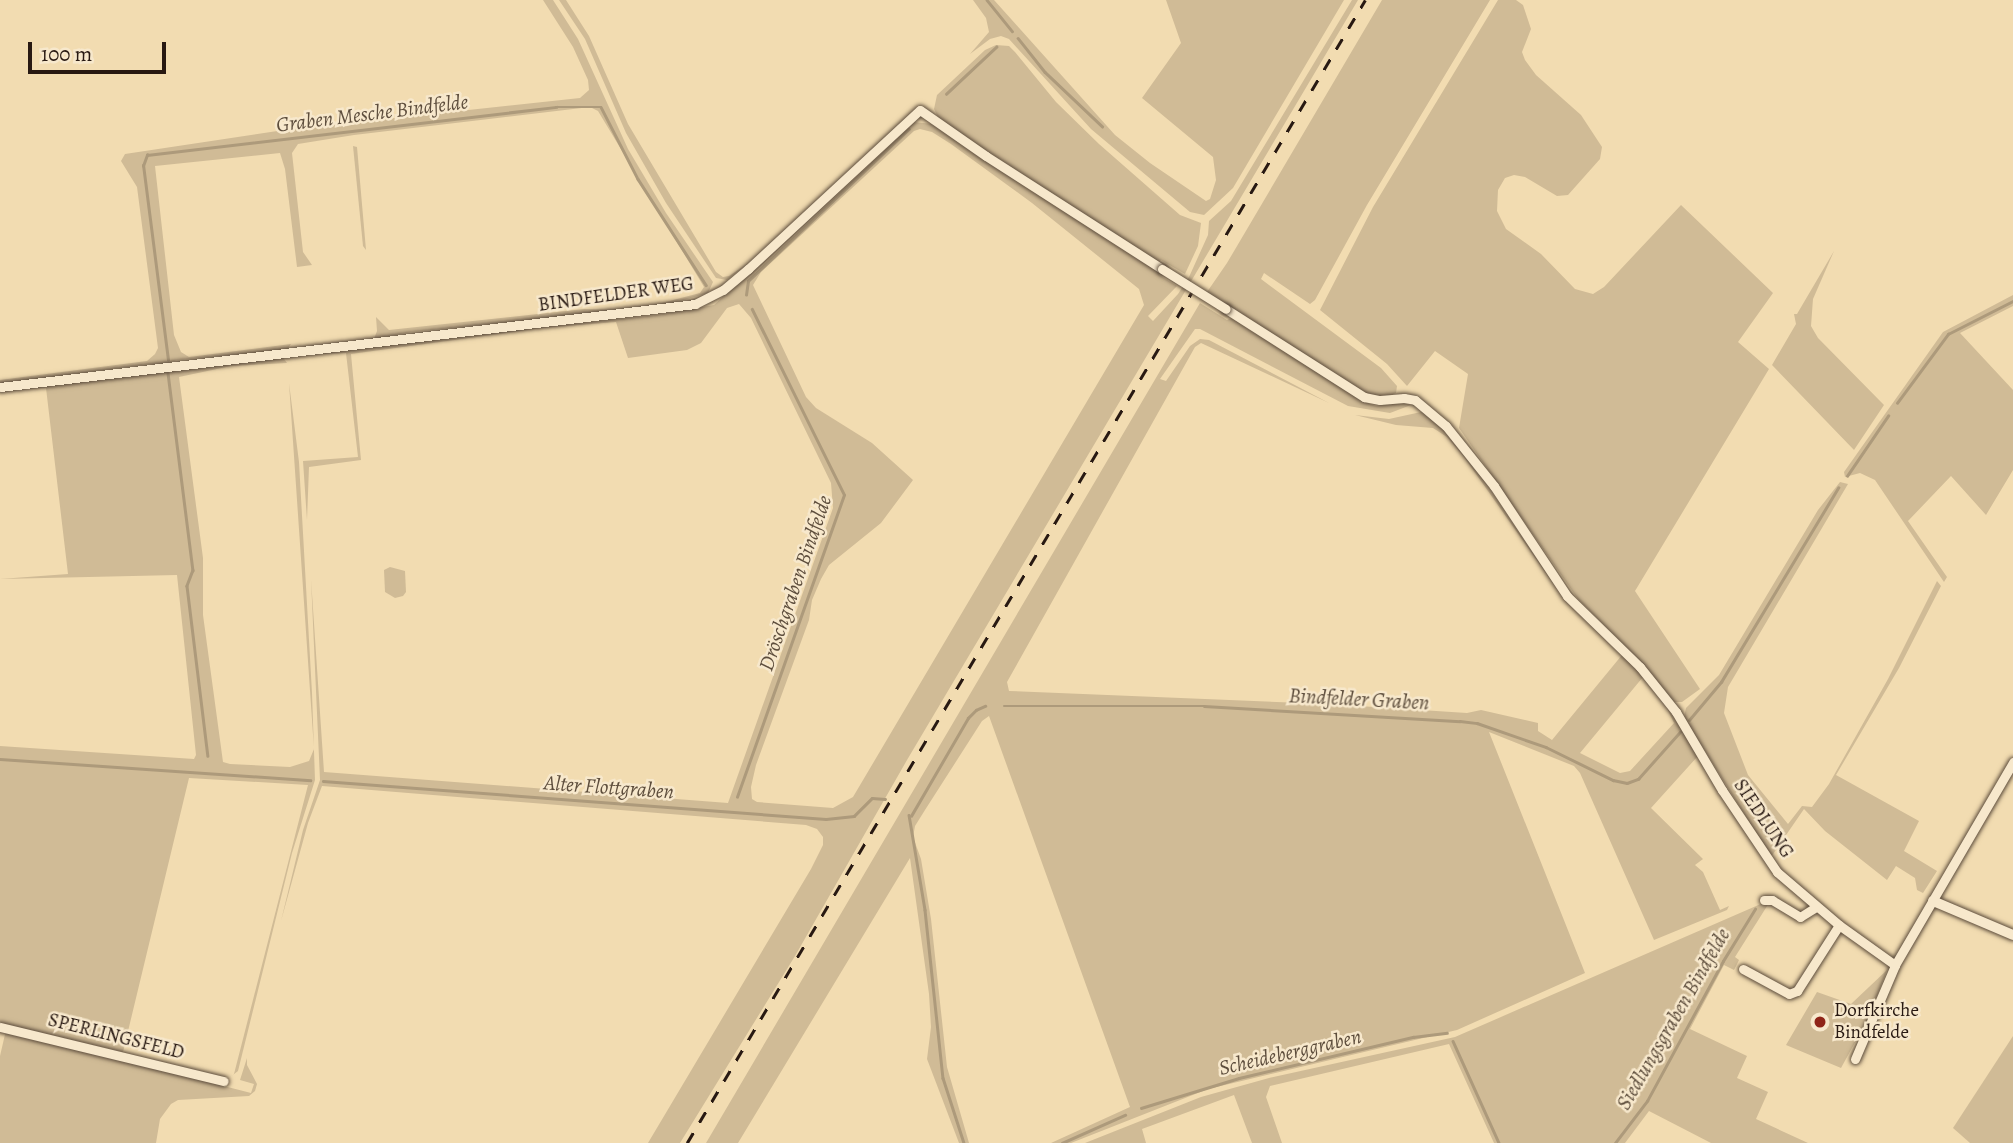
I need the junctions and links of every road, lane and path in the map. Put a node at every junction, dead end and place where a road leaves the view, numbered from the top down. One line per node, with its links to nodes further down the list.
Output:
1 (1162, 269): 2 (street, BINDFELDER WEG); 6 (street, SIEDLUNG, bridge)
2 (0, 387)
3 (2013, 762): 5 (street)
4 (1765, 900): 6 (street)
5 (1933, 901): 8 (street); 9 (street)
6 (1816, 907): 7 (street, SIEDLUNG)
7 (1839, 925): 9 (street, SIEDLUNG); 10 (street)
8 (2013, 935)
9 (1895, 965): 12 (street)
10 (1743, 969)
11 (0, 1027): 13 (street, SPERLINGSFELD)
12 (1855, 1059)
13 (224, 1082)

